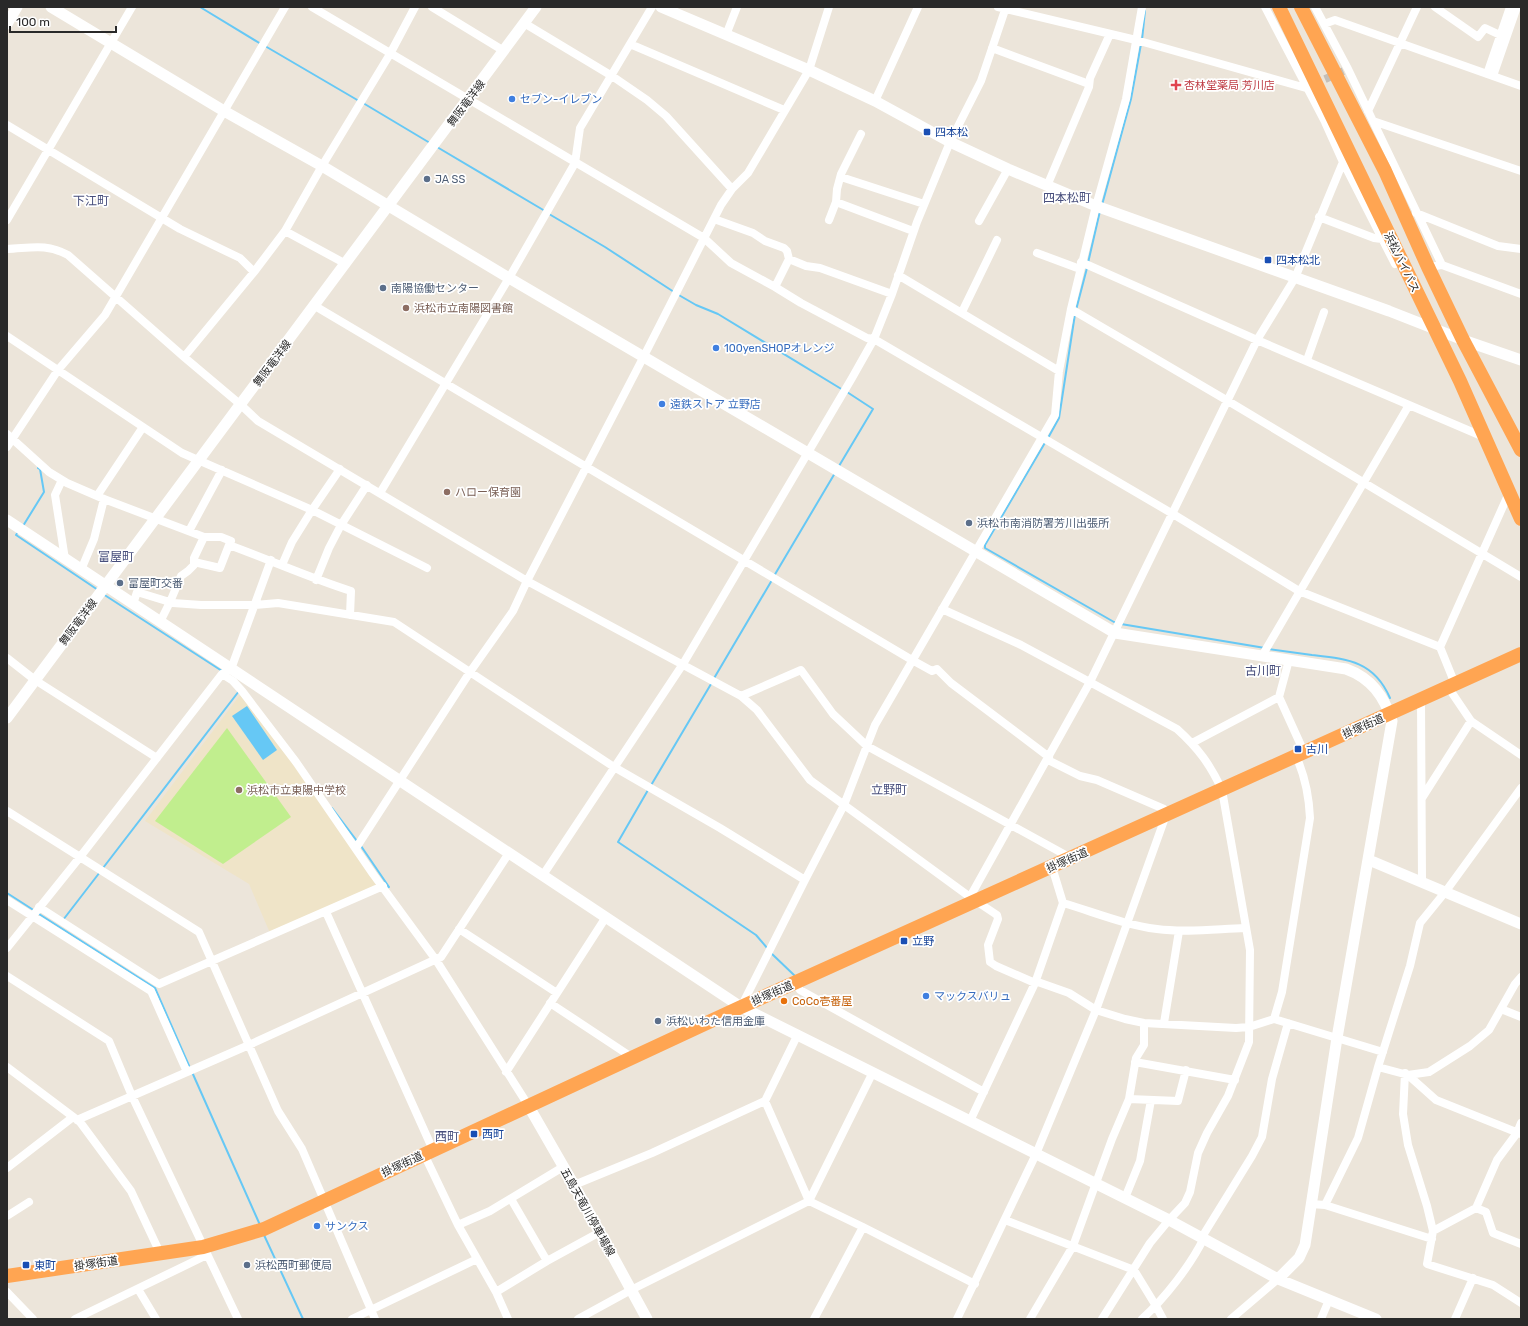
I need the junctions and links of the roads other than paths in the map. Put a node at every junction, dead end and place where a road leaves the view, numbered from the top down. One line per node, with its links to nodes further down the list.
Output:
1 (17, 7): 23 (street)
2 (51, 7): 30 (street)
3 (132, 7): 30 (street)
4 (285, 7): 45 (street)
5 (312, 7): 35 (street)
6 (415, 7): 35 (street)
7 (432, 7): 34 (street)
8 (536, 7): 24 (street, 舞阪竜洋線)
9 (652, 7): 31 (street)
10 (661, 7): 27 (street)
11 (737, 7): 27 (street)
12 (829, 7): 36 (street)
13 (918, 7): 43 (street)
14 (1142, 7): 29 (street)
15 (1265, 7): 41 (street)
16 (1279, 7): 80 (highway, 浜松バイパス)
17 (1301, 7): 83 (highway, 浜松バイパス)
18 (1315, 7): 25 (street)
19 (1417, 7): 32 (street)
20 (1435, 7): 28 (street)
21 (1003, 8): 26 (street); 33 (street)
22 (1512, 10): 28 (street); 37 (street)
23 (7, 24)
24 (524, 24): 34 (street, 舞阪竜洋線); 38 (street)
25 (1324, 24): 32 (street); 46 (street)
26 (1110, 34): 29 (street); 39 (street)
27 (726, 35): 36 (street)
28 (1500, 35): 37 (street)
29 (1136, 40): 41 (street); 63 (street)
30 (111, 42): 45 (street); 51 (street)
31 (630, 44): 38 (street); 44 (street)
32 (1399, 44): 37 (street); 46 (street)
33 (992, 48): 39 (street); 50 (street)
34 (504, 51): 42 (street, 舞阪竜洋線)
35 (390, 54): 42 (street); 54 (street)
36 (809, 70): 43 (street); 44 (street)
37 (1490, 75): 40 (street)
38 (612, 76): 53 (street); 59 (street)
39 (1089, 84): 58 (street)
40 (1521, 86)
41 (1306, 88): 52 (street)
42 (468, 99): 53 (street); 62 (street, 舞阪竜洋線)
43 (875, 101): 50 (street)
44 (784, 110): 59 (street)
45 (224, 111): 54 (street); 65 (street)
46 (1368, 111): 47 (street)
47 (1373, 121): 56 (street); 64 (street)
48 (7, 125): 51 (street)
49 (861, 134): 57 (street)
50 (950, 142): 55 (street); 61 (street)
51 (48, 150): 65 (street); 68 (street)
52 (1343, 162): 66 (street); 74 (street)
53 (575, 163): 73 (street); 86 (street)
54 (322, 166): 62 (street); 71 (street)
55 (1008, 169): 58 (street); 70 (street)
56 (1521, 171)
57 (841, 177): 60 (street); 61 (street)
58 (1047, 186): 63 (street)
59 (732, 189): 67 (street)
60 (836, 202): 69 (street); 72 (street)
61 (924, 204): 72 (street)
62 (389, 206): 81 (street, 舞阪竜洋線); 86 (street)
63 (1096, 206): 82 (street); 87 (street)
64 (1416, 213): 77 (street); 83 (street)
65 (161, 217): 84 (street); 91 (street)
66 (1319, 217): 74 (street); 87 (street)
67 (714, 219): 73 (street); 79 (street)
68 (7, 220)
69 (829, 220)
70 (979, 221)
71 (285, 231): 81 (street); 84 (street)
72 (913, 231): 85 (street)
73 (704, 238): 88 (street); 101 (street)
74 (1382, 239): 80 (street)
75 (998, 240): 94 (street)
76 (7, 249): 91 (street)
77 (1521, 249)
78 (1037, 253): 82 (street)
79 (789, 259): 88 (street); 89 (street)
80 (1402, 261): 96 (highway, 浜松バイパス)
81 (346, 264): 92 (street, 舞阪竜洋線)
82 (1081, 266): 93 (street); 99 (street)
83 (1435, 266): 90 (street); 100 (highway, 浜松バイパス)
84 (254, 272): 102 (street)
85 (898, 275): 89 (street); 94 (street)
86 (509, 278): 101 (street); 107 (street)
87 (1295, 278): 96 (street); 99 (street)
88 (775, 287): 98 (street)
89 (892, 294): 98 (street)
90 (1521, 294)
91 (115, 296): 102 (street); 105 (street)
92 (315, 306): 107 (street); 109 (street, 舞阪竜洋線)
93 (1071, 309): 106 (street); 108 (street)
94 (962, 312): 106 (street)
95 (1324, 312): 103 (street)
96 (1434, 328): 100 (street); 113 (highway, 浜松バイパス)
97 (7, 336): 105 (street)
98 (874, 339): 114 (street); 117 (street)
99 (1257, 340): 103 (street); 108 (street)
100 (1463, 340): 104 (street); 116 (highway, 浜松バイパス)
101 (644, 356): 117 (street); 119 (street)
102 (184, 357): 109 (street)
103 (1307, 360): 110 (street)
104 (1521, 360)
105 (58, 370): 111 (street); 112 (street)
106 (1059, 371): 114 (street)
107 (444, 384): 119 (street); 125 (street)
108 (1228, 401): 123 (street); 129 (street)
109 (241, 405): 118 (street, 舞阪竜洋線); 121 (street)
110 (1409, 405): 113 (street); 123 (street)
111 (143, 427): 118 (street); 127 (street)
112 (10, 436): 115 (street); 122 (street)
113 (1486, 438): 126 (highway, 浜松バイパス)
114 (1045, 439): 129 (street); 137 (street)
115 (7, 447)
116 (1521, 450)
117 (808, 453): 137 (street); 141 (street)
118 (198, 461): 120 (street); 130 (street, 舞阪竜洋線)
119 (586, 467): 141 (street); 148 (street)
120 (222, 470): 128 (street); 134 (street)
121 (340, 470): 124 (street); 128 (street)
122 (62, 480): 127 (street); 139 (street)
123 (1363, 481): 138 (street); 150 (street)
124 (367, 485): 125 (street); 133 (street)
125 (380, 493): 148 (street)
126 (1509, 493): 131 (highway, 浜松バイパス); 138 (street)
127 (101, 497): 130 (street); 145 (street)
128 (312, 510): 133 (street); 143 (street)
129 (1173, 514): 150 (street); 157 (street)
130 (156, 518): 134 (street); 149 (street, 舞阪竜洋線)
131 (1521, 519)
132 (7, 520): 139 (street)
133 (341, 525): 144 (street); 147 (street)
134 (189, 531): 135 (street)
135 (204, 538): 136 (street); 142 (street)
136 (229, 546): 140 (street); 142 (street)
137 (976, 551): 154 (street); 157 (street)
138 (1483, 553): 146 (street); 158 (street)
139 (65, 559): 145 (street)
140 (271, 560): 143 (street); 153 (street)
141 (745, 561): 162 (street); 164 (street)
142 (194, 562): 151 (street)
143 (282, 565): 147 (street)
144 (427, 568)
145 (82, 570): 149 (street)
146 (1521, 577)
147 (316, 580): 155 (street)
148 (527, 581): 164 (street); 166 (street)
149 (105, 586): 152 (street); 167 (street, 舞阪竜洋線)
150 (1299, 591): 158 (street); 160 (street)
151 (170, 602): 152 (street); 153 (street); 156 (street)
152 (133, 604): 156 (street)
153 (255, 605): 155 (street); 165 (street)
154 (942, 609): 162 (street); 168 (street)
155 (350, 614): 166 (street)
156 (160, 622): 165 (street)
157 (1115, 633): 160 (street); 168 (street)
158 (1440, 646): 169 (street)
159 (1521, 654): 169 (highway, 掛塚街道)
160 (1262, 656): 163 (street)
161 (7, 658): 167 (street)
162 (912, 660): 177 (street); 181 (street)
163 (1289, 660): 171 (street); 173 (street)
164 (683, 664): 170 (street); 182 (street)
165 (226, 671): 180 (street); 183 (street); 191 (street)
166 (470, 672): 182 (street); 183 (street)
167 (35, 680): 174 (street, 舞阪竜洋線); 180 (street)
168 (1090, 682): 176 (street); 181 (street)
169 (1452, 686): 172 (highway, 掛塚街道); 175 (street)
170 (741, 696): 177 (street); 187 (street)
171 (1279, 697): 176 (street); 178 (street)
172 (1421, 699): 173 (highway, 掛塚街道); 186 (street)
173 (1390, 714): 178 (highway, 掛塚街道); 195 (street)
174 (7, 718)
175 (1471, 721): 179 (street); 186 (street)
176 (1192, 743): 185 (street)
177 (866, 746): 187 (street); 190 (street)
178 (1300, 754): 185 (highway, 掛塚街道); 228 (street)
179 (1521, 755)
180 (157, 758): 193 (street)
181 (1048, 759): 189 (street); 190 (street)
182 (614, 767): 197 (street); 198 (street)
183 (400, 781): 191 (street); 192 (street)
184 (1521, 788): 201 (street)
185 (1222, 790): 189 (highway, 掛塚街道); 212 (street)
186 (1422, 798): 199 (street)
187 (844, 805): 198 (street); 202 (street)
188 (7, 811): 193 (street)
189 (1166, 815): 194 (highway, 掛塚街道); 210 (street)
190 (1011, 825): 194 (street); 202 (street)
191 (356, 848): 200 (street)
192 (509, 852): 197 (street); 211 (street)
193 (80, 857): 205 (street); 216 (street)
194 (1071, 858): 196 (highway, 掛塚街道)
195 (1369, 860): 199 (street); 234 (street)
196 (1052, 867): 202 (highway, 掛塚街道); 204 (street)
197 (543, 875): 208 (street)
198 (805, 880): 224 (street)
199 (1422, 882): 201 (street)
200 (382, 886): 206 (street); 215 (street)
201 (1446, 891): 209 (street); 236 (street)
202 (973, 899): 219 (highway, 掛塚街道); 220 (street)
203 (7, 900): 207 (street)
204 (1063, 902): 210 (street); 220 (street)
205 (39, 907): 207 (street); 216 (street)
206 (326, 912): 216 (street); 221 (street)
207 (32, 916): 214 (street); 242 (street)
208 (606, 917): 222 (street); 224 (street)
209 (1520, 921)
210 (1128, 923): 213 (street); 226 (street)
211 (459, 928): 215 (street); 222 (street)
212 (1245, 928): 213 (street); 232 (street)
213 (1179, 931): 231 (street)
214 (7, 948)
215 (436, 960): 221 (street); 243 (street)
216 (212, 961): 235 (street)
217 (7, 976): 248 (street)
218 (1521, 977): 225 (street)
219 (798, 982): 224 (highway, 掛塚街道); 247 (street)
220 (1035, 982): 226 (street); 247 (street)
221 (362, 993): 235 (street); 257 (street)
222 (557, 993): 223 (street)
223 (550, 1003): 237 (street); 243 (street)
224 (741, 1007): 233 (street); 237 (highway, 掛塚街道)
225 (1501, 1009): 227 (street); 245 (street)
226 (1096, 1010): 229 (street); 258 (street)
227 (1521, 1017)
228 (1274, 1019): 230 (street); 232 (street)
229 (1144, 1023): 231 (street); 238 (street)
230 (1288, 1023): 234 (street); 278 (street)
231 (1164, 1024): 232 (street)
232 (1249, 1027): 246 (street)
233 (798, 1034): 244 (street); 251 (street)
234 (1337, 1038): 236 (street); 268 (street)
235 (248, 1045): 242 (street); 265 (street)
236 (1383, 1052): 239 (street)
237 (629, 1059): 252 (highway, 掛塚街道)
238 (1135, 1062): 241 (street); 249 (street)
239 (1378, 1066): 245 (street); 269 (street)
240 (7, 1067): 253 (street)
241 (1186, 1070): 246 (street); 250 (street)
242 (189, 1071): 248 (street)
243 (506, 1072): 252 (street)
244 (873, 1072): 254 (street); 266 (street)
245 (1407, 1074): 256 (street); 277 (street)
246 (1235, 1080): 273 (street)
247 (984, 1092): 254 (street)
248 (132, 1096): 253 (street); 281 (street)
249 (1129, 1099): 250 (street); 261 (street)
250 (1151, 1100): 263 (street)
251 (765, 1101): 262 (street); 266 (street)
252 (528, 1105): 257 (highway, 掛塚街道); 259 (street, 五島天竜川停車場線)
253 (75, 1118): 260 (street); 282 (street)
254 (970, 1121): 258 (street)
255 (1521, 1123): 256 (street)
256 (1519, 1133): 270 (street)
257 (428, 1152): 265 (highway, 掛塚街道); 274 (street)
258 (1036, 1154): 261 (street); 272 (street)
259 (563, 1167): 262 (street, 五島天竜川停車場線); 264 (street)
260 (7, 1168)
261 (1095, 1183): 263 (street); 280 (street)
262 (574, 1185): 276 (street, 五島天竜川停車場線)
263 (1125, 1198): 273 (street)
264 (511, 1199): 274 (street); 284 (street)
265 (326, 1200): 281 (highway, 掛塚街道); 297 (street)
266 (809, 1201): 275 (street); 291 (street)
267 (29, 1202): 271 (street)
268 (1311, 1204): 269 (street); 288 (street)
269 (1325, 1205): 277 (street)
270 (1476, 1208): 277 (street); 279 (street)
271 (7, 1216)
272 (1005, 1220): 280 (street); 289 (street)
273 (1169, 1220): 278 (street); 285 (street)
274 (458, 1225): 283 (street)
275 (864, 1227): 289 (street); 307 (street)
276 (600, 1232): 284 (street); 291 (street, 五島天竜川停車場線)
277 (1432, 1235): 287 (street)
278 (1203, 1238): 288 (street); 296 (street)
279 (1521, 1244)
280 (1073, 1246): 285 (street); 309 (street)
281 (205, 1251): 282 (highway, 掛塚街道); 290 (street); 301 (street)
282 (160, 1253): 286 (highway, 掛塚街道)
283 (477, 1259): 293 (street); 297 (street)
284 (547, 1261): 293 (street)
285 (1134, 1270): 296 (street); 310 (street)
286 (7, 1276)
287 (1473, 1278): 295 (street); 316 (street)
288 (1278, 1279): 294 (street); 313 (street)
289 (975, 1284): 308 (street)
290 (138, 1289): 299 (street); 300 (street)
291 (631, 1290): 305 (street); 306 (street, 五島天竜川停車場線)
292 (7, 1292): 298 (street)
293 (496, 1292): 304 (street)
294 (1329, 1300): 314 (street); 315 (street)
295 (1521, 1303)
296 (1156, 1306): 311 (street); 312 (street)
297 (371, 1310): 302 (street); 303 (street)
298 (33, 1319)
299 (75, 1319)
300 (156, 1319)
301 (238, 1319)
302 (352, 1319)
303 (375, 1319)
304 (508, 1319)
305 (578, 1319)
306 (647, 1319)
307 (814, 1319)
308 (957, 1319)
309 (1030, 1319)
310 (1102, 1319)
311 (1142, 1319)
312 (1163, 1319)
313 (1231, 1319)
314 (1321, 1319)
315 (1376, 1319)
316 (1455, 1319)

